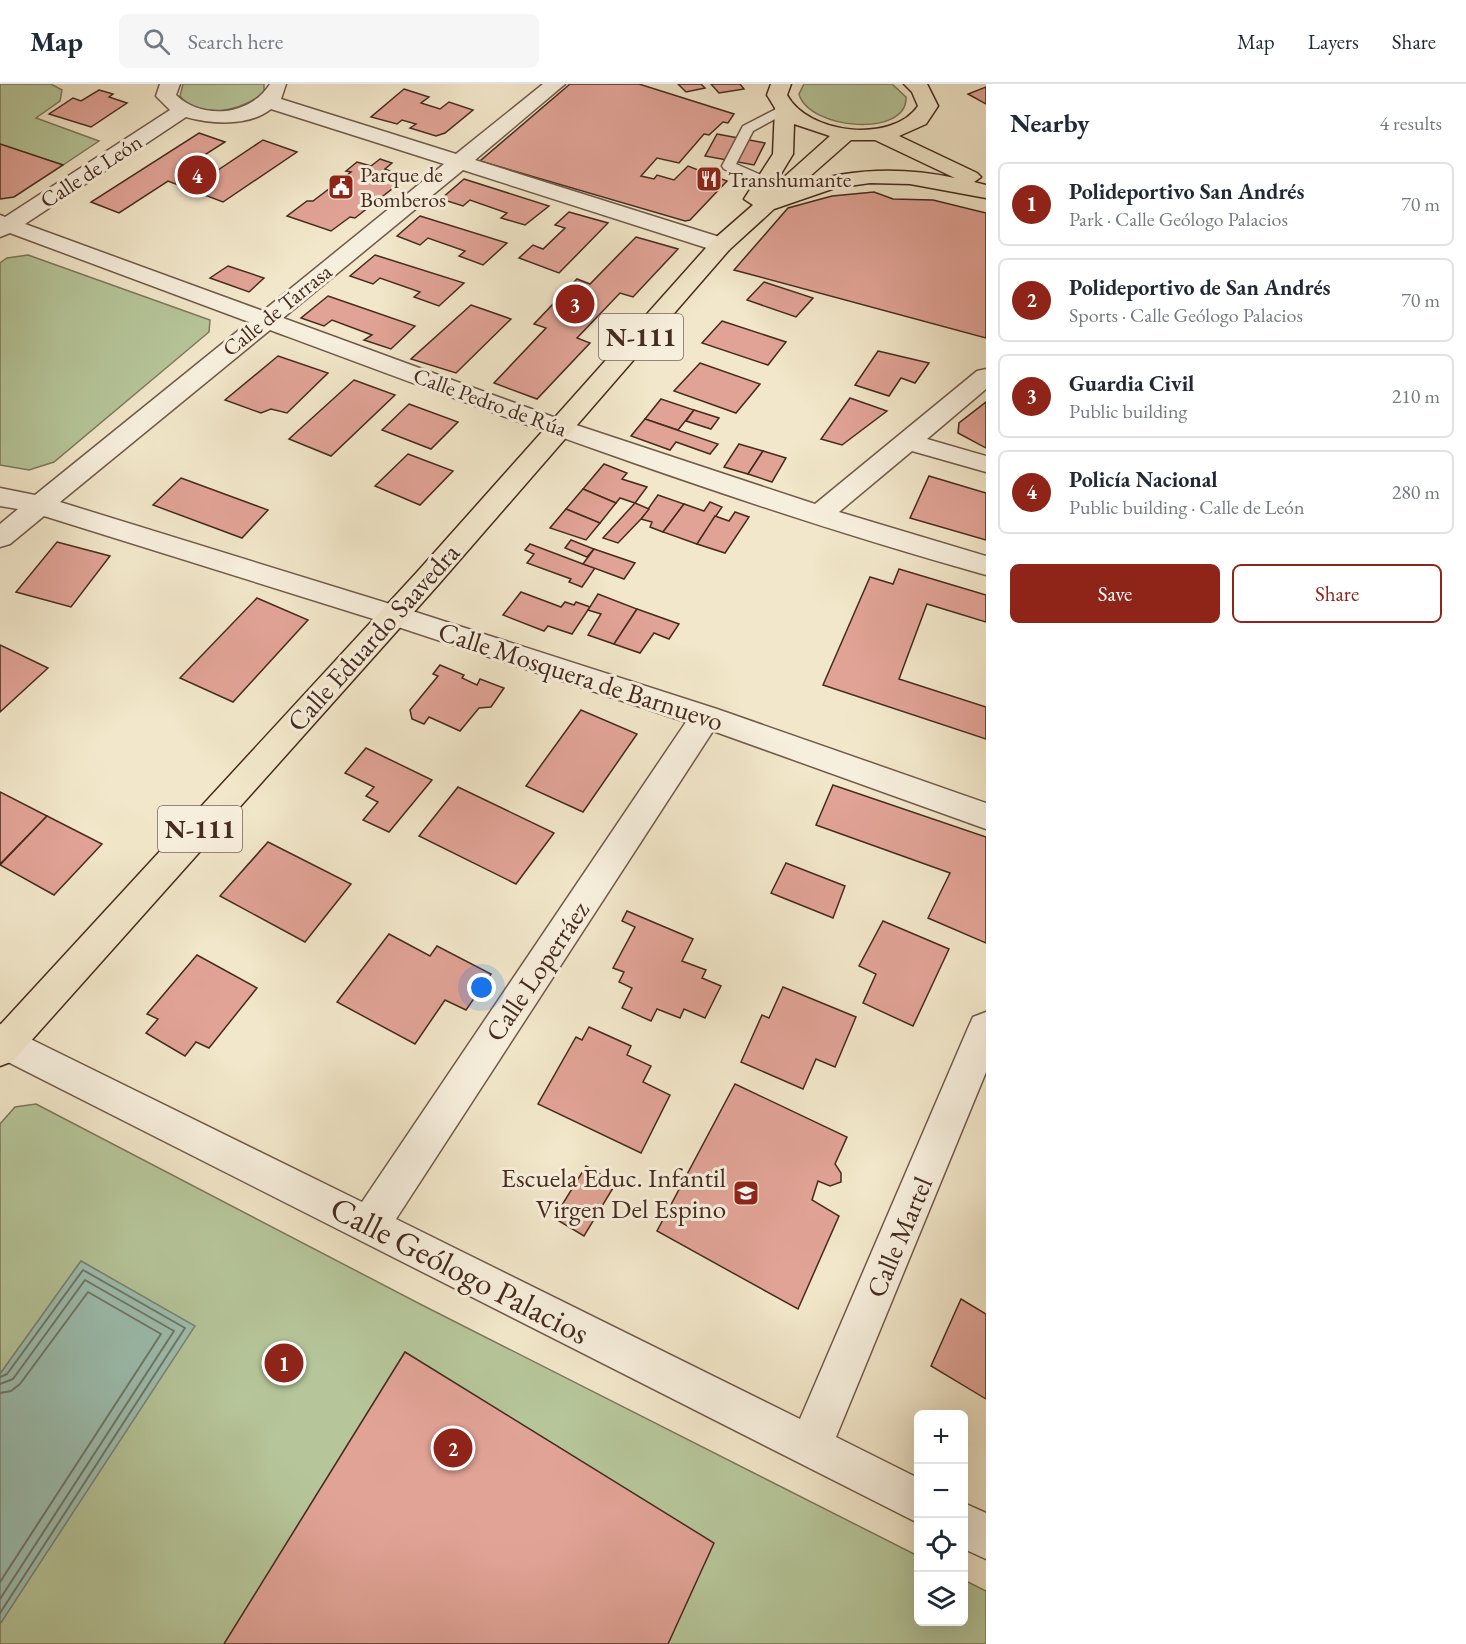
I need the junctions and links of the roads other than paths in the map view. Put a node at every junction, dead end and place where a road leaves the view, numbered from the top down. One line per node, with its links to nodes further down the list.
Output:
1 (170, 84): 8 (street)
2 (278, 84): 6 (street)
3 (555, 84): 12 (street, Calle de Tarrasa)
4 (781, 84): 7 (main road, N-111)
5 (914, 84): 9 (main road)
6 (268, 102): 8 (street); 12 (street)
7 (784, 109): 10 (main road); 14 (main road, N-111); 14 (lane)
8 (182, 111): 18 (street, Calle de León)
9 (918, 121): 11 (main road); 13 (main road)
10 (845, 134): 11 (main road); 17 (main road, N-111)
11 (879, 134): 15 (main road)
12 (458, 162): 19 (street); 20 (street, Calle de Tarrasa)
13 (986, 180)
14 (765, 182): 17 (main road, N-111)
15 (986, 186)
16 (986, 192): 17 (main road, N-111)
17 (743, 222): 19 (main road, Calle Eduardo Saavedra / N-111)
18 (3, 226): 20 (street, Calle Pedro de Rúa)
19 (721, 244): 22 (main road, Calle Eduardo Saavedra / N-111)
20 (265, 321): 22 (street, Calle Pedro de Rúa); 26 (street, Calle de Tarrasa)
21 (986, 376): 23 (street)
22 (558, 428): 27 (street, Calle Pedro de Rúa); 30 (main road, Calle Eduardo Saavedra / N-111)
23 (906, 441): 24 (street); 27 (street)
24 (986, 464)
25 (0, 497): 26 (street, Calle Mosquera de Barnuevo)
26 (39, 505): 28 (street, Calle de Tarrasa); 30 (street, Calle Mosquera de Barnuevo)
27 (819, 514): 29 (street, Calle Pedro de Rúa)
28 (0, 538)
29 (986, 566)
30 (393, 615): 31 (street, Calle Mosquera de Barnuevo); 34 (main road, Calle Eduardo Saavedra / N-111)
31 (706, 717): 32 (street, Calle Mosquera de Barnuevo); 35 (street, Calle Loperráez)
32 (986, 816)
33 (986, 1028): 36 (street, Calle Martel)
34 (2, 1045): 35 (street, Calle Geólogo Palacios)
35 (369, 1225): 36 (street, Calle Geólogo Palacios)
36 (811, 1445): 37 (street, Calle Geólogo Palacios)
37 (914, 1499)
38 (968, 1528): 39 (street)
39 (986, 1537)

